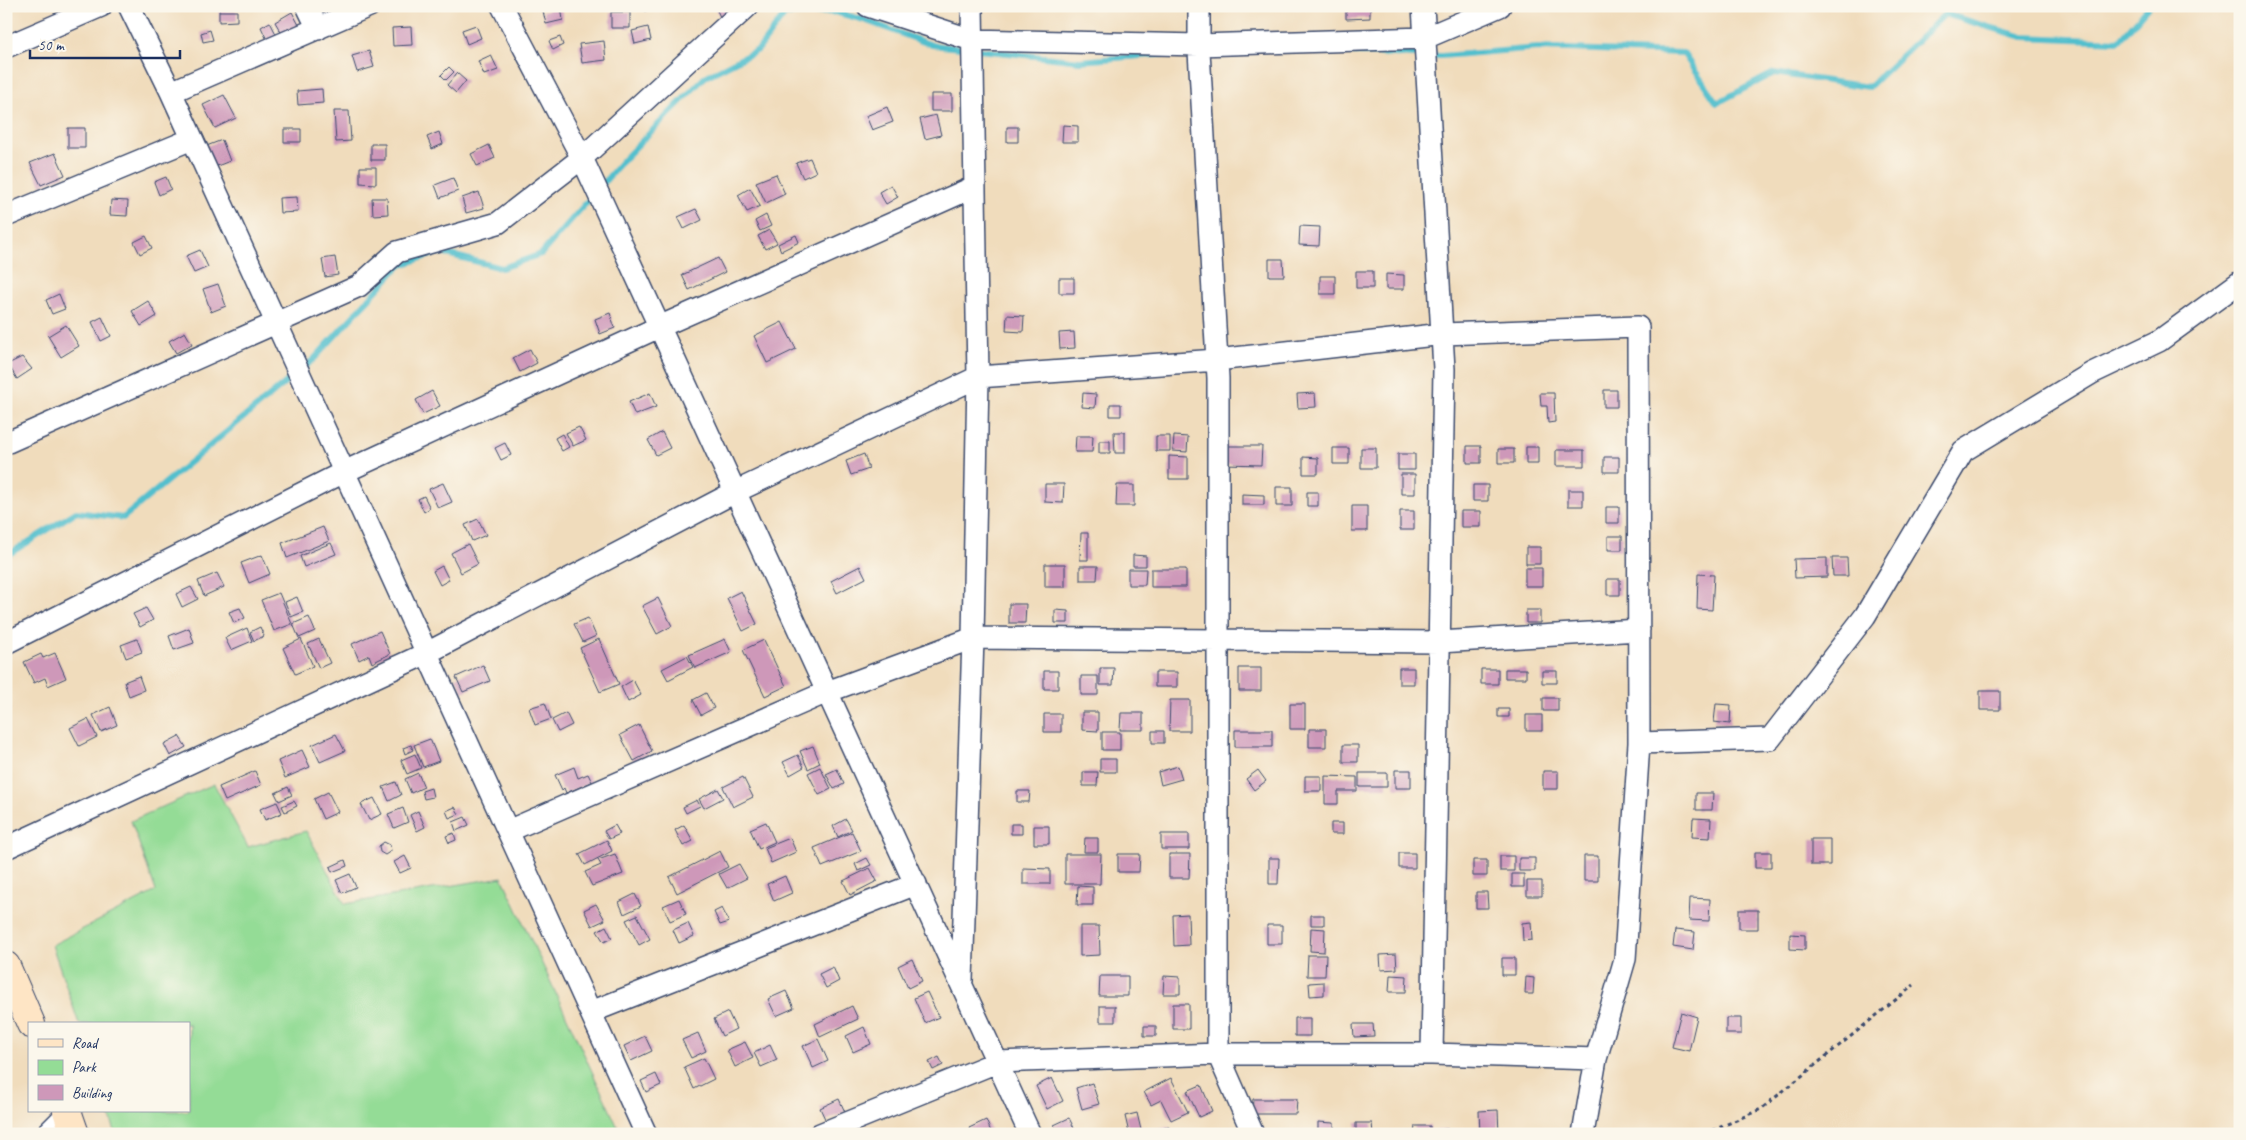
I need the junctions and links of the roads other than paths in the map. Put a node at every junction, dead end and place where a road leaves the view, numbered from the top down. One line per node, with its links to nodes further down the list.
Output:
1 (100, 6): 16 (street)
2 (129, 6): 17 (street)
3 (307, 6): 12 (street)
4 (369, 6): 12 (street)
5 (502, 6): 19 (street)
6 (748, 6): 19 (street)
7 (868, 6): 14 (street)
8 (972, 6): 14 (street)
9 (1199, 6): 15 (street)
10 (1423, 6): 13 (street)
11 (1500, 6): 13 (street)
12 (318, 29): 17 (street)
13 (1425, 38): 15 (street); 25 (street)
14 (972, 40): 15 (street); 20 (street)
15 (1198, 45): 26 (street)
16 (6, 47)
17 (171, 92): 18 (street)
18 (192, 140): 21 (street); 23 (street)
19 (582, 158): 23 (street); 24 (street)
20 (974, 187): 24 (street); 27 (street)
21 (6, 216)
22 (2240, 282): 38 (street)
23 (276, 322): 28 (street); 29 (street)
24 (660, 327): 29 (street); 30 (street)
25 (1443, 334): 26 (street); 31 (street); 34 (street)
26 (1217, 360): 27 (street); 33 (street)
27 (978, 377): 30 (street); 32 (street)
28 (6, 443)
29 (344, 472): 35 (street); 36 (street)
30 (735, 492): 36 (street); 37 (street)
31 (1639, 630): 34 (street); 38 (street)
32 (973, 638): 33 (street); 37 (street); 43 (street)
33 (1218, 642): 34 (street); 46 (street)
34 (1439, 642): 47 (street)
35 (6, 643)
36 (427, 653): 39 (street); 40 (street)
37 (828, 692): 39 (street); 41 (street)
38 (1639, 743): 48 (street)
39 (508, 831): 44 (street)
40 (6, 848)
41 (916, 884): 43 (street); 44 (street)
42 (6, 966): 45 (main road)
43 (962, 986): 49 (street)
44 (591, 1012): 52 (street)
45 (30, 1022)
46 (1218, 1054): 47 (street); 49 (street); 55 (street)
47 (1432, 1054): 48 (street)
48 (1596, 1059): 56 (street)
49 (997, 1062): 53 (street); 54 (street)
50 (70, 1119): 51 (street)
51 (47, 1134)
52 (646, 1134)
53 (820, 1134)
54 (1030, 1134)
55 (1253, 1134)
56 (1583, 1134)

